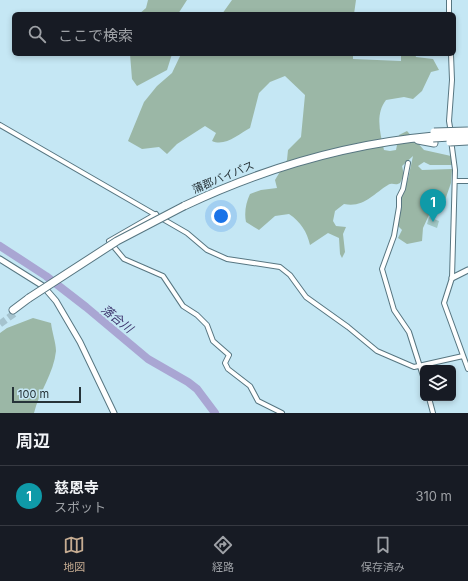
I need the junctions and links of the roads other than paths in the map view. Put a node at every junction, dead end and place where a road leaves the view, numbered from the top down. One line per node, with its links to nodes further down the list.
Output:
1 (449, 0): 2 (street)
2 (449, 12)
3 (451, 56): 9 (street)
4 (0, 125): 12 (street)
5 (468, 133): 6 (highway, bridge)
6 (434, 137): 7 (highway, bridge); 11 (highway, 蒲郡バイパス); 11 (highway, 蒲郡バイパス)
7 (468, 141)
8 (408, 163): 18 (street)
9 (455, 181): 10 (street); 15 (street)
10 (468, 181)
11 (185, 208): 16 (highway, 蒲郡バイパス, bridge)
12 (156, 214): 18 (street); 22 (street)
13 (0, 259): 21 (street)
14 (468, 270): 15 (street)
15 (452, 278): 17 (street)
16 (14, 312)
17 (463, 356): 18 (street); 19 (street)
18 (420, 365)
19 (468, 369)
20 (430, 401): 23 (street)
21 (114, 413)
22 (282, 413)
23 (433, 413)

